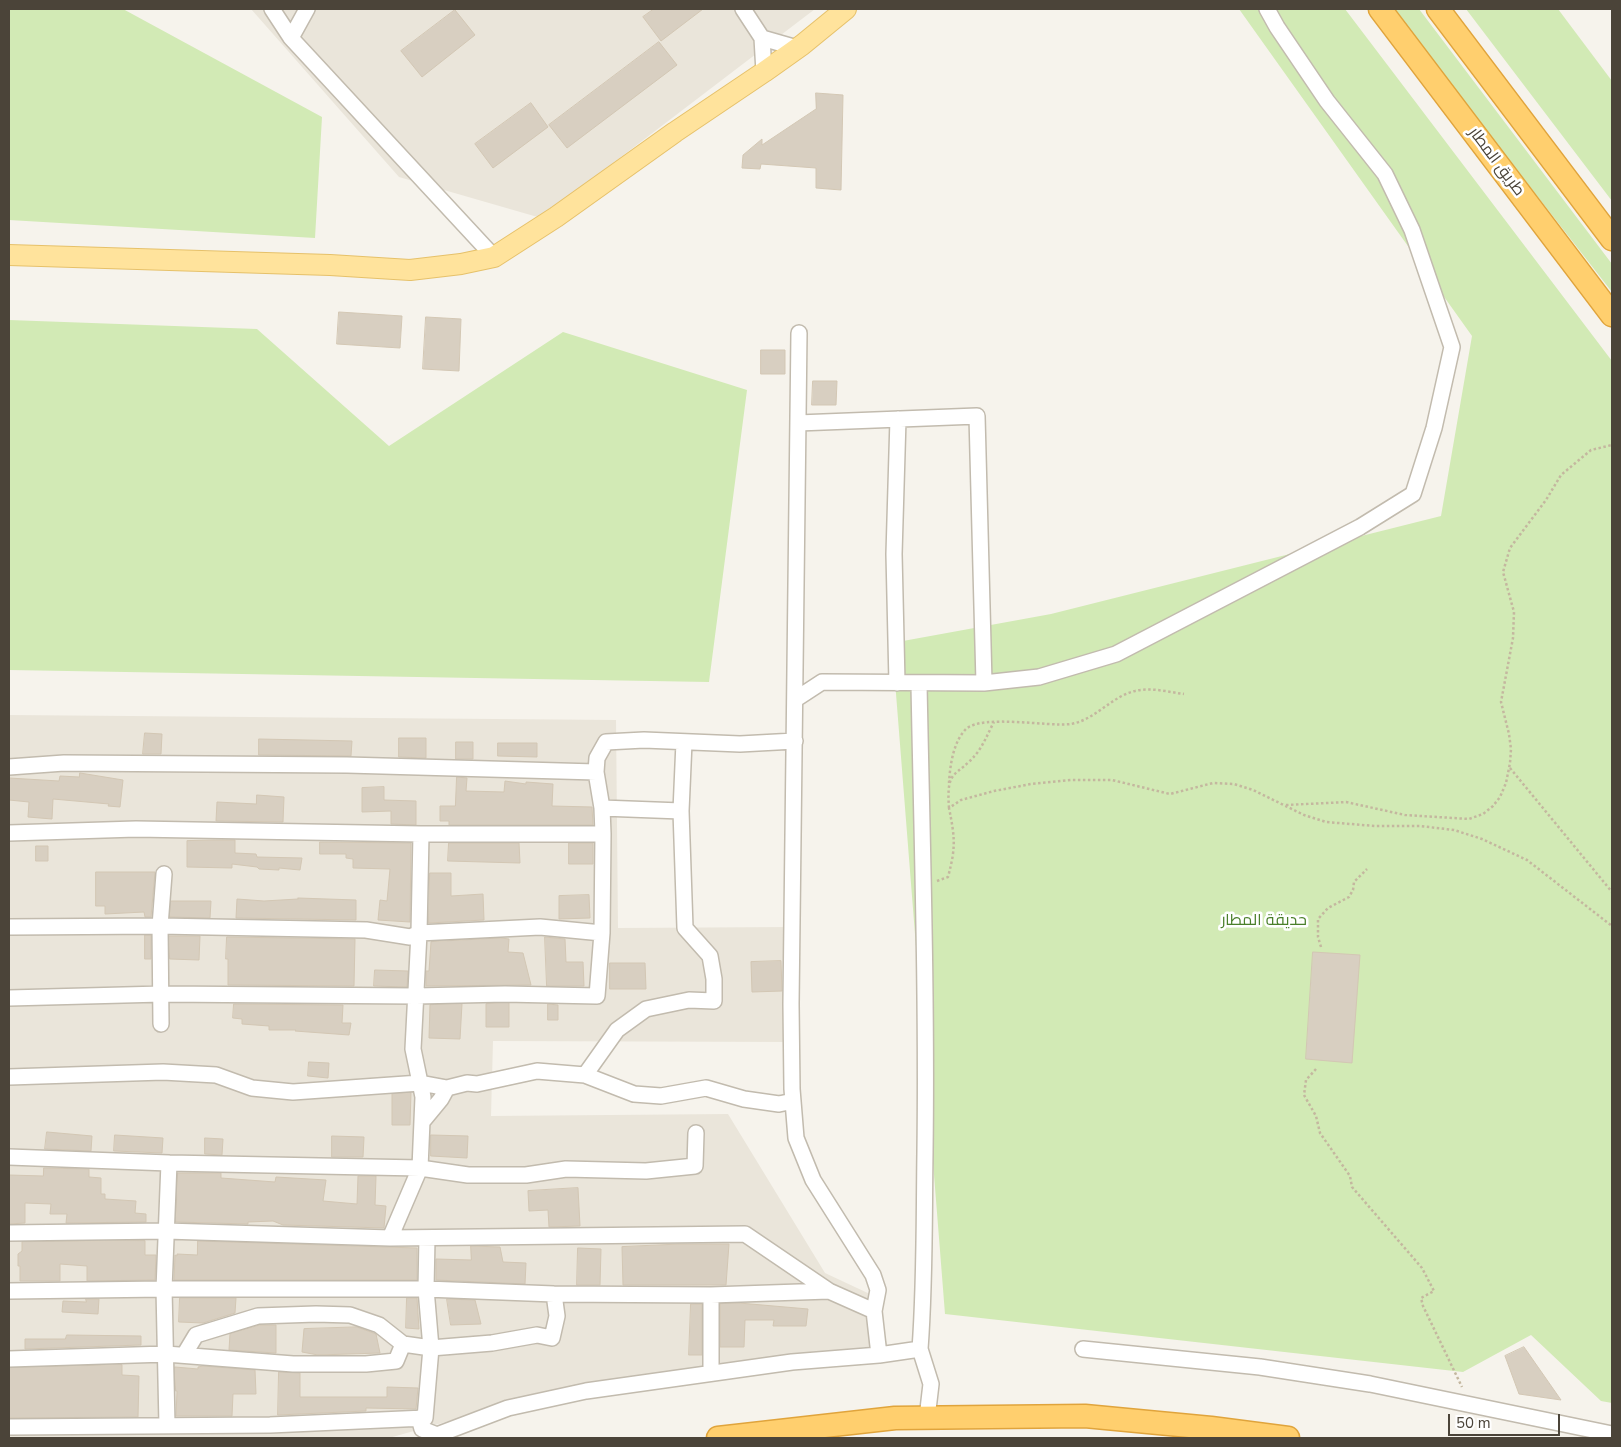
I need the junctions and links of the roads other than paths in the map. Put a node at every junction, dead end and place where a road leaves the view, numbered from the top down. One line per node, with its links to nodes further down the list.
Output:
1 (272, 9): 8 (street)
2 (307, 9): 8 (street)
3 (743, 9): 9 (street)
4 (846, 9): 10 (main road)
5 (1267, 9): 20 (street)
6 (1380, 9): 15 (highway, طريق المطار)
7 (1438, 9): 12 (highway)
8 (291, 38): 14 (street)
9 (762, 38): 10 (street); 11 (street)
10 (797, 48): 11 (main road)
11 (764, 72): 14 (main road)
12 (1612, 239)
13 (9, 255): 14 (main road)
14 (494, 257)
15 (1612, 315)
16 (799, 334): 18 (street)
17 (898, 419): 18 (street); 19 (street); 20 (street)
18 (798, 423): 22 (street)
19 (897, 683): 21 (street); 22 (street)
20 (984, 683): 21 (street)
21 (919, 684): 64 (street)
22 (796, 700): 23 (street)
23 (795, 741): 24 (street); 45 (street)
24 (684, 742): 26 (street); 28 (street)
25 (9, 767): 26 (street)
26 (596, 772): 27 (street)
27 (602, 808): 28 (street); 31 (street)
28 (680, 811): 41 (street)
29 (9, 832): 30 (street)
30 (421, 834): 31 (street); 35 (street)
31 (603, 834): 36 (street)
32 (164, 874): 33 (street)
33 (160, 926): 34 (street); 35 (street); 37 (street)
34 (9, 927)
35 (419, 932): 36 (street); 38 (street)
36 (602, 933): 38 (street)
37 (162, 994): 38 (street); 39 (street); 40 (street)
38 (416, 996): 43 (street)
39 (9, 998)
40 (161, 1024)
41 (585, 1075): 44 (street); 45 (street)
42 (9, 1077): 43 (street)
43 (420, 1083): 44 (street); 46 (street)
44 (447, 1088): 46 (street)
45 (793, 1102): 61 (street)
46 (422, 1122): 50 (street)
47 (696, 1133): 50 (street)
48 (9, 1158): 49 (street)
49 (169, 1163): 50 (street); 51 (street)
50 (420, 1168): 53 (street)
51 (166, 1231): 52 (street); 53 (street); 55 (street)
52 (9, 1233)
53 (390, 1238): 54 (street)
54 (427, 1238): 56 (street); 58 (street)
55 (164, 1289): 56 (street); 57 (street); 66 (street)
56 (426, 1289): 59 (street); 63 (street)
57 (9, 1291)
58 (830, 1291): 60 (street); 61 (street)
59 (554, 1294): 60 (street); 63 (street)
60 (711, 1295): 70 (street)
61 (874, 1311): 68 (street)
62 (403, 1344): 63 (street); 67 (street); 67 (street)
63 (431, 1348): 71 (street)
64 (920, 1349): 68 (street); 72 (street)
65 (1082, 1349): 75 (street)
66 (166, 1354): 67 (street); 69 (street); 73 (street)
67 (184, 1355)
68 (878, 1355): 70 (street)
69 (9, 1359)
70 (710, 1373): 71 (street)
71 (419, 1418): 73 (street)
72 (926, 1418): 76 (highway); 77 (highway)
73 (167, 1425): 74 (street)
74 (9, 1427)
75 (1612, 1434)
76 (718, 1438)
77 (1288, 1438)

